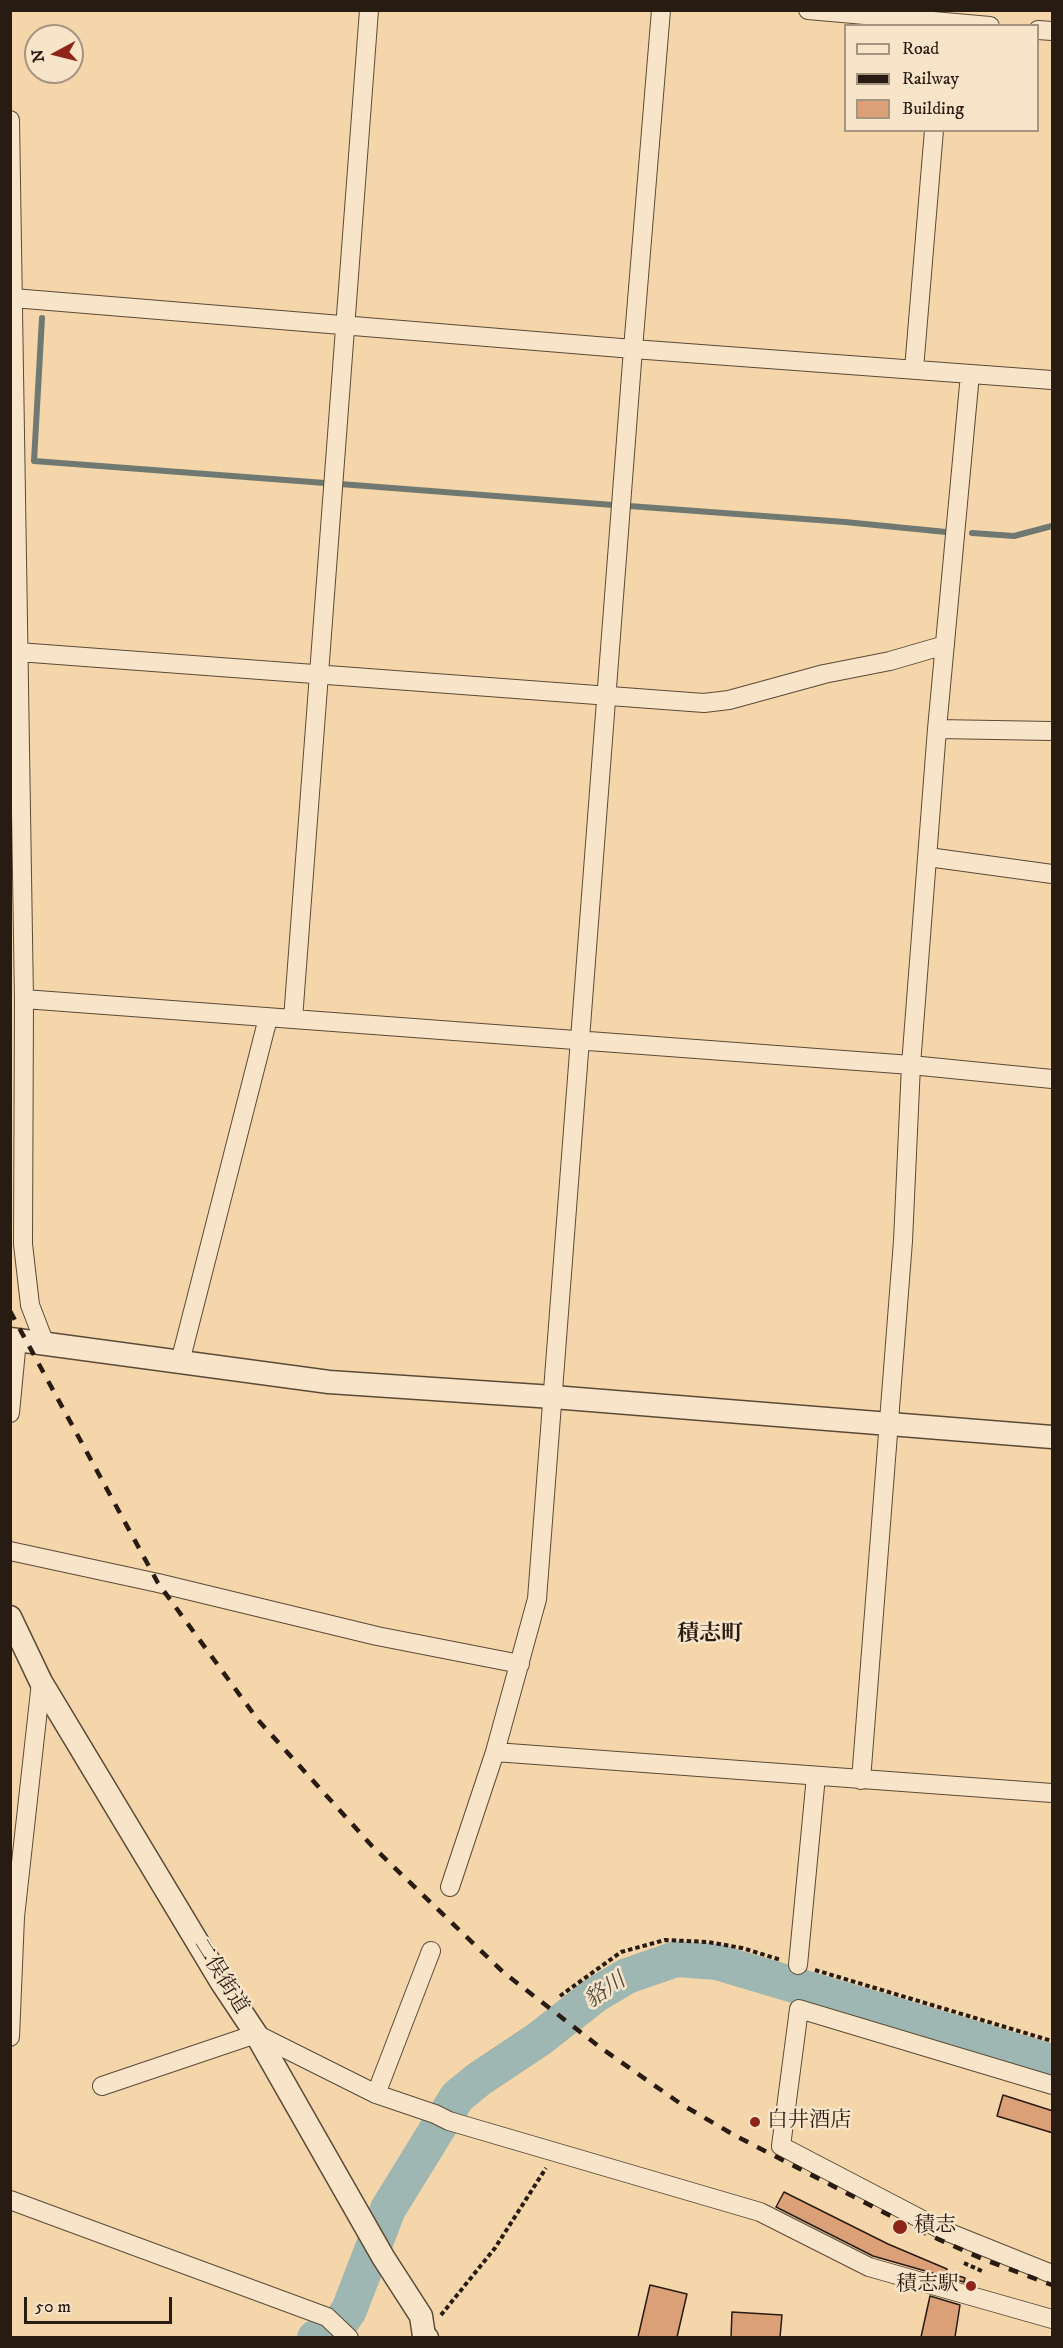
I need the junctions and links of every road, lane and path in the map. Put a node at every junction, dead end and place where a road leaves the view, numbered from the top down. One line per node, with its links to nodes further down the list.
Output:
1 (369, 10): 10 (street)
2 (661, 10): 11 (street)
3 (808, 10): 4 (street)
4 (943, 19): 5 (street)
5 (977, 24)
6 (10, 120): 8 (street)
7 (933, 132): 12 (street)
8 (12, 255): 9 (street)
9 (13, 298): 10 (street); 15 (street)
10 (345, 324): 11 (street); 18 (street)
11 (633, 349): 12 (street); 19 (street)
12 (914, 369): 13 (street)
13 (970, 374): 14 (street); 16 (street)
14 (1053, 380)
15 (13, 428): 17 (street)
16 (945, 645): 19 (street); 20 (street)
17 (15, 648): 18 (street); 24 (street)
18 (318, 674): 19 (street); 27 (street)
19 (607, 696): 28 (street)
20 (937, 729): 21 (street); 22 (street)
21 (1053, 731)
22 (928, 857): 23 (street); 29 (street)
23 (1053, 874)
24 (17, 940): 25 (street)
25 (24, 999): 26 (street); 32 (street)
26 (268, 1018): 27 (street); 33 (street)
27 (292, 1019): 28 (street)
28 (580, 1041): 29 (street); 34 (street)
29 (911, 1065): 30 (street); 36 (street)
30 (1053, 1079)
31 (14, 1339): 32 (street); 35 (street)
32 (45, 1344): 33 (street)
33 (180, 1362): 34 (street)
34 (553, 1397): 36 (street); 40 (street)
35 (10, 1413)
36 (888, 1425): 37 (street); 44 (street)
37 (1053, 1437)
38 (10, 1551): 40 (street)
39 (10, 1617): 41 (street, 二俣街道)
40 (520, 1664): 42 (street)
41 (41, 1682): 47 (street); 50 (street, 二俣街道)
42 (495, 1752): 43 (street); 46 (street)
43 (816, 1776): 44 (street); 49 (street)
44 (861, 1780): 45 (street)
45 (1053, 1793)
46 (450, 1887)
47 (13, 1917): 51 (street)
48 (431, 1951): 54 (street)
49 (798, 1965)
50 (256, 2034): 53 (street); 54 (street); 62 (street, 二俣街道)
51 (10, 2037)
52 (1053, 2085): 58 (street)
53 (102, 2086)
54 (376, 2094): 55 (street)
55 (556, 2152): 60 (street); 62 (path)
56 (10, 2200): 61 (street)
57 (964, 2263): 59 (path)
58 (1053, 2274)
59 (982, 2276)
60 (1053, 2319)
61 (349, 2337)
62 (422, 2337)

